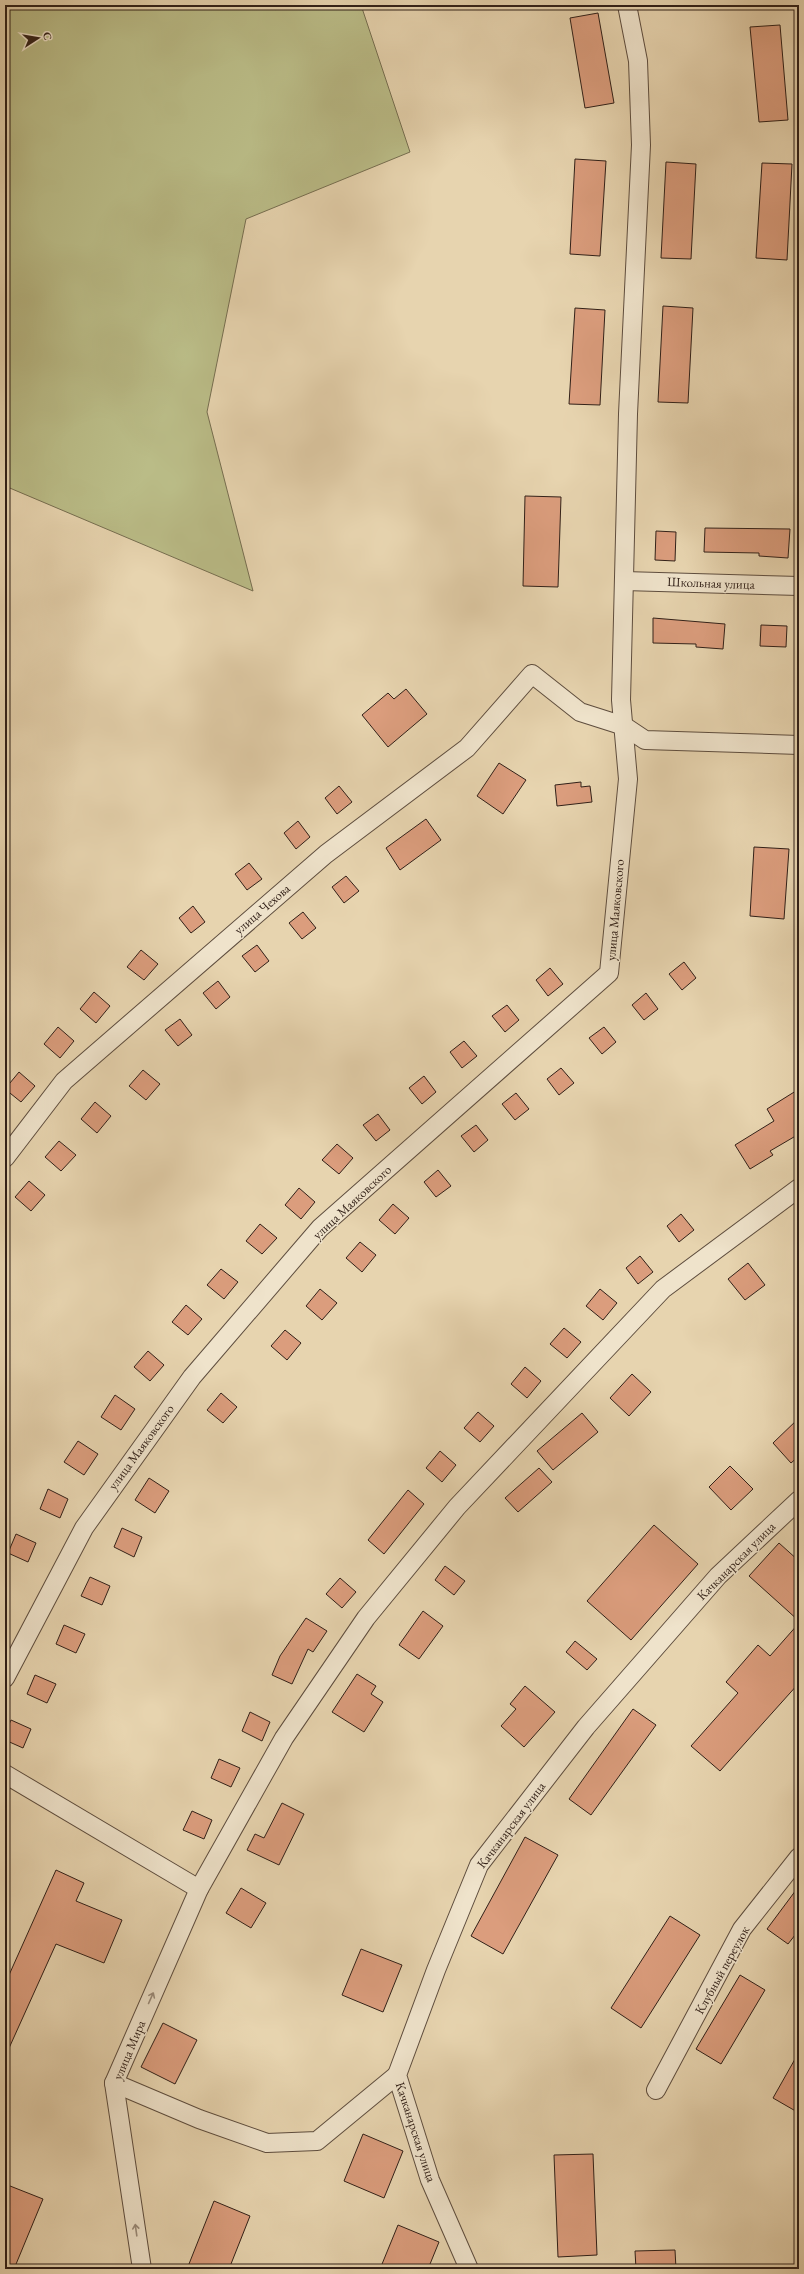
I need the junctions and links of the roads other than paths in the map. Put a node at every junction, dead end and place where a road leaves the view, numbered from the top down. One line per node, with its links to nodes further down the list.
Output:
1 (627, 5): 2 (street, улица Маяковского)
2 (624, 581): 3 (street, Школьная улица); 4 (street, улица Маяковского)
3 (799, 586)
4 (624, 726): 5 (street); 6 (street, улица Чехова); 9 (street, улица Маяковского)
5 (799, 745)
6 (5, 1158)
7 (799, 1188): 12 (street, улица Мира)
8 (799, 1500): 13 (street, Качканарская улица)
9 (5, 1678)
10 (5, 1774): 12 (street)
11 (799, 1857): 15 (street, Клубный переулок)
12 (199, 1889): 14 (street, улица Мира, one-way to 12)
13 (397, 2075): 14 (street); 17 (street, Качканарская улица)
14 (114, 2083): 16 (street, улица Мира, one-way to 14)
15 (656, 2090)
16 (142, 2269)
17 (469, 2269)

